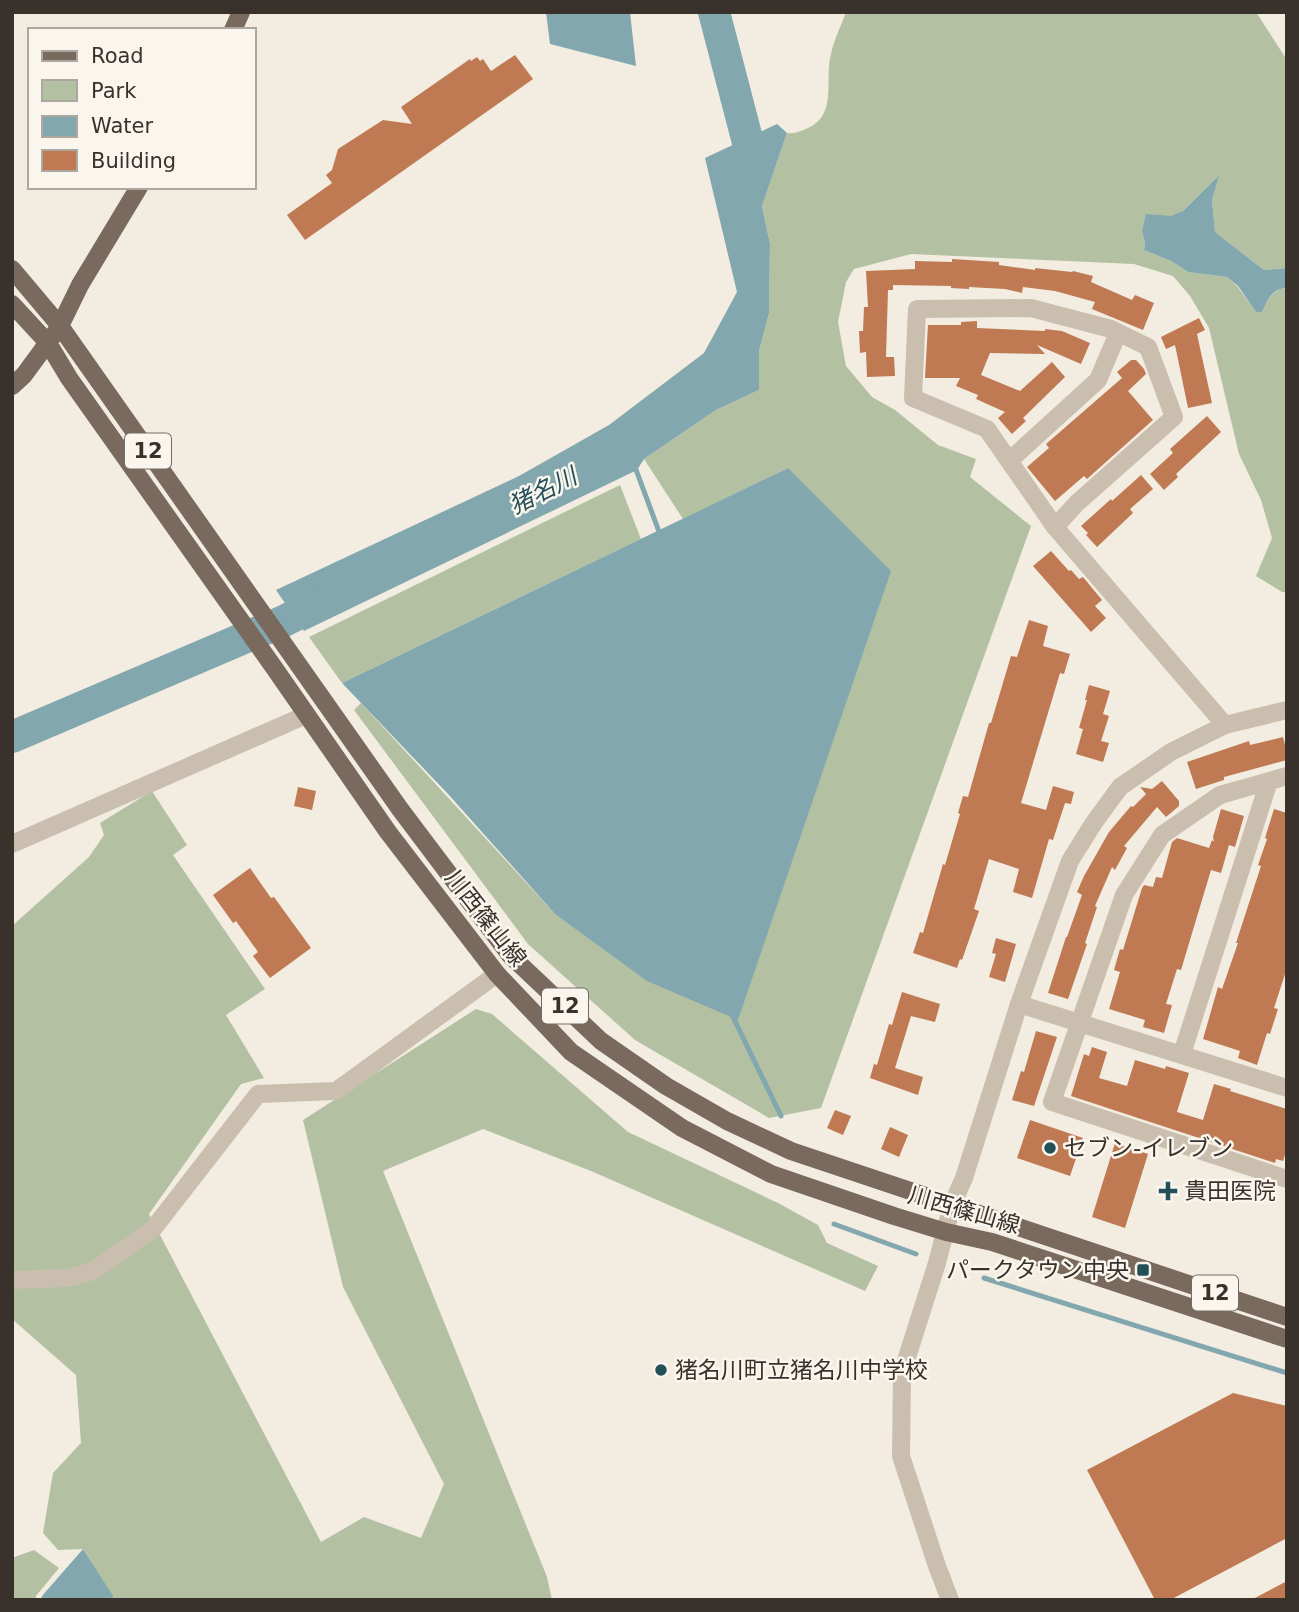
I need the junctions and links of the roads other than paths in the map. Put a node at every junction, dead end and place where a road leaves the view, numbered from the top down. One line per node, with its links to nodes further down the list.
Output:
1 (242, 12): 2 (main road)
2 (234, 28)
3 (138, 189): 6 (main road)
4 (12, 269): 6 (main road, 川西篠山線)
5 (12, 304): 8 (main road, 川西篠山線)
6 (60, 326): 8 (main road); 23 (main road, 川西篠山線 / 12)
7 (1118, 333): 10 (street); 10 (street); 11 (street)
8 (48, 343): 9 (main road); 13 (main road, 川西篠山線 / 12)
9 (12, 386)
10 (1009, 461): 11 (street)
11 (1055, 527): 14 (street)
12 (1287, 710): 14 (street)
13 (306, 715): 16 (street); 17 (main road, 川西篠山線 / 12)
14 (1225, 725): 18 (street)
15 (1278, 779): 19 (street); 20 (street)
16 (12, 844)
17 (497, 974): 24 (main road, 川西篠山線 / 12); 25 (street)
18 (1019, 1004): 19 (street); 23 (street)
19 (1079, 1023): 20 (street); 22 (street)
20 (1182, 1054): 21 (street)
21 (1285, 1083)
22 (1287, 1179)
23 (952, 1205): 24 (street); 26 (main road, 川西篠山線 / 12)
24 (946, 1232): 27 (main road, 川西篠山線 / 12); 28 (street)
25 (12, 1280)
26 (1287, 1317)
27 (1287, 1339)
28 (950, 1600)

